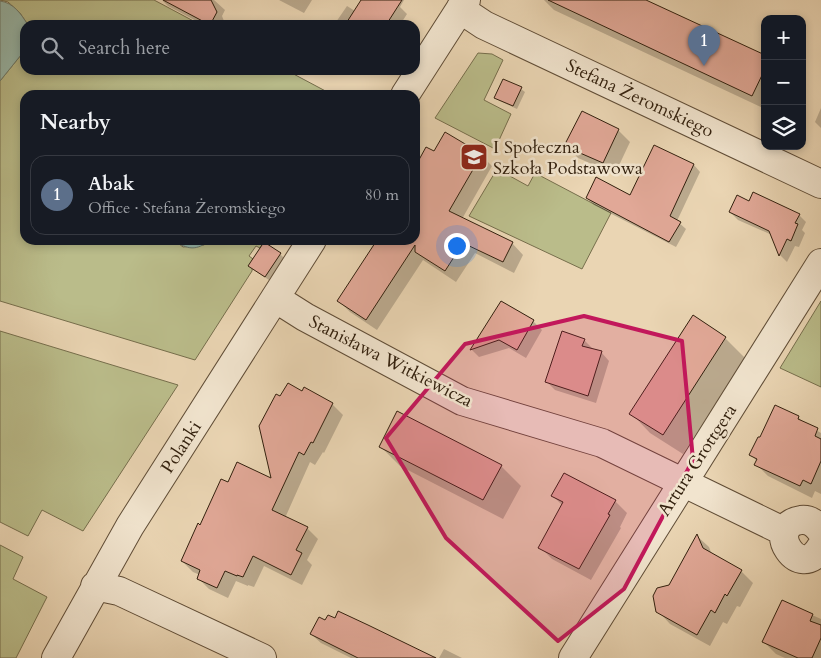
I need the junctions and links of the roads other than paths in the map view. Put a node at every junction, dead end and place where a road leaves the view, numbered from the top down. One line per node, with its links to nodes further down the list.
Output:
1 (463, 5): 2 (street); 5 (street, Stefana Żeromskiego)
2 (420, 71)
3 (417, 75): 4 (street)
4 (407, 90)
5 (821, 184)
6 (309, 245): 8 (street, Polanki)
7 (821, 263): 9 (street, Artura Grottgera)
8 (275, 298): 9 (street, Stanisława Witkiewicza); 13 (street, Polanki)
9 (682, 483): 11 (street, Stanisława Witkiewicza); 16 (street, Artura Grottgera)
10 (821, 531): 11 (street)
11 (785, 532): 12 (street)
12 (821, 547)
13 (95, 586): 14 (street, Polanki); 15 (street)
14 (56, 658)
15 (262, 658)
16 (573, 658)

